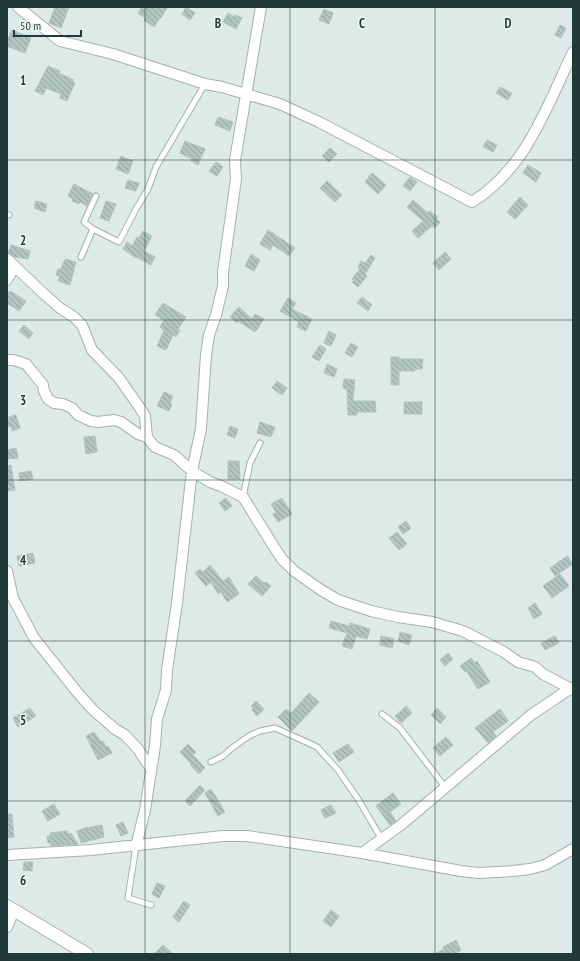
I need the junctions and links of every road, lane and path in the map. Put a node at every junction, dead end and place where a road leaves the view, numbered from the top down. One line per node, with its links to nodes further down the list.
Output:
1 (18, 7): 4 (street)
2 (261, 7): 5 (street)
3 (573, 52): 5 (street)
4 (205, 84): 5 (street); 7 (lane)
5 (246, 94): 14 (street)
6 (96, 196): 7 (lane)
7 (93, 229): 8 (lane)
8 (81, 257)
9 (9, 260): 10 (street); 12 (street)
10 (7, 280)
11 (7, 360): 12 (street)
12 (147, 437): 14 (street)
13 (260, 443): 15 (lane)
14 (192, 471): 15 (street); 20 (street)
15 (243, 497): 17 (street)
16 (7, 571): 20 (street)
17 (572, 689): 21 (street)
18 (382, 714): 21 (lane)
19 (210, 762): 22 (lane)
20 (151, 769): 23 (street)
21 (445, 787): 22 (street)
22 (381, 838): 25 (street)
23 (136, 846): 25 (street); 26 (street); 27 (lane)
24 (573, 849): 25 (street)
25 (362, 852)
26 (7, 855)
27 (151, 905)
28 (10, 908): 29 (street); 30 (street)
29 (7, 927)
30 (87, 954)

